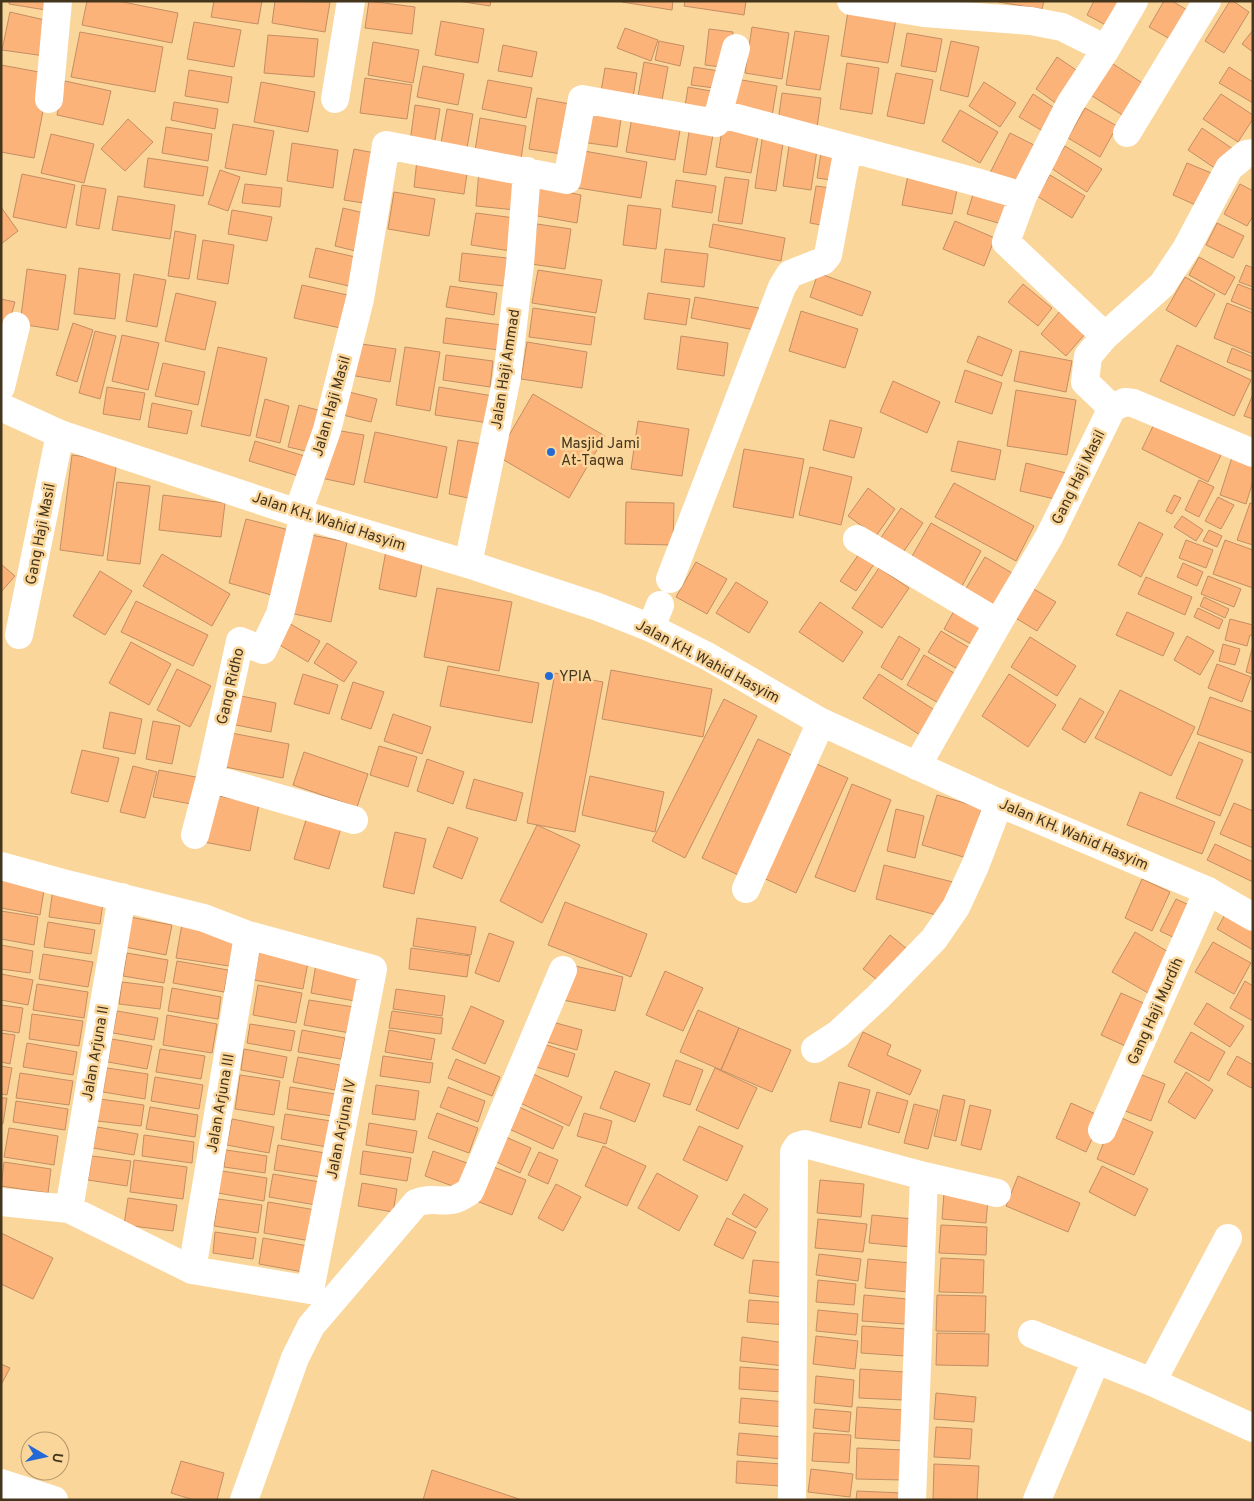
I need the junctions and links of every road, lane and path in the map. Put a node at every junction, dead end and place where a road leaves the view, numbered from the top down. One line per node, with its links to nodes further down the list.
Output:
1 (58, 1): 9 (street)
2 (351, 1): 8 (street)
3 (851, 1): 7 (street)
4 (1134, 1): 7 (street)
5 (1207, 1): 11 (street)
6 (736, 48): 10 (street)
7 (1106, 49): 15 (street)
8 (335, 99)
9 (49, 100)
10 (718, 113): 12 (street); 14 (street)
11 (1127, 133)
12 (848, 148): 15 (street); 26 (street)
13 (1253, 153): 17 (street)
14 (526, 171): 23 (street, Jalan Haji Masil); 25 (street, Jalan Haji Ammad)
15 (1023, 196): 17 (street)
16 (16, 326): 18 (street)
17 (1105, 336): 20 (street)
18 (1, 387)
19 (1, 407): 21 (street, Jalan KH. Wahid Hasyim)
20 (1112, 408): 22 (street); 27 (street, Gang Haji Masil)
21 (60, 434): 23 (street, Jalan KH. Wahid Hasyim); 28 (street, Gang Haji Masil)
22 (1253, 453)
23 (301, 513): 25 (street, Jalan KH. Wahid Hasyim); 31 (street, Gang Ridho)
24 (857, 539): 27 (street)
25 (468, 564): 29 (street, Jalan KH. Wahid Hasyim)
26 (670, 579)
27 (998, 622): 30 (street, Gang Haji Masil)
28 (19, 635)
29 (821, 722): 30 (street, Jalan KH. Wahid Hasyim); 36 (street)
30 (917, 766): 32 (street, Jalan KH. Wahid Hasyim)
31 (210, 778): 33 (street); 34 (street, Gang Ridho)
32 (999, 803): 37 (street, Jalan KH. Wahid Hasyim); 42 (street)
33 (354, 820)
34 (195, 835)
35 (1, 866): 38 (street)
36 (746, 889)
37 (1208, 891): 39 (street, Jalan KH. Wahid Hasyim); 43 (street, Gang Haji Murdih)
38 (122, 897): 40 (street); 47 (street, Jalan Arjuna II)
39 (1253, 917)
40 (248, 935): 49 (street, Jalan Arjuna III); 49 (street, Jalan Arjuna IV)
41 (563, 970): 56 (street)
42 (815, 1049)
43 (1102, 1130)
44 (924, 1176): 45 (street); 57 (street); 58 (street)
45 (997, 1193)
46 (1, 1202): 47 (street)
47 (68, 1209): 49 (street)
48 (1228, 1238): 52 (street)
49 (192, 1270)
50 (1032, 1334): 51 (street)
51 (1096, 1360): 52 (street); 59 (street)
52 (1152, 1382): 53 (street)
53 (1253, 1428)
54 (1, 1483): 55 (street)
55 (54, 1500)
56 (244, 1500)
57 (792, 1500)
58 (912, 1500)
59 (1037, 1500)

